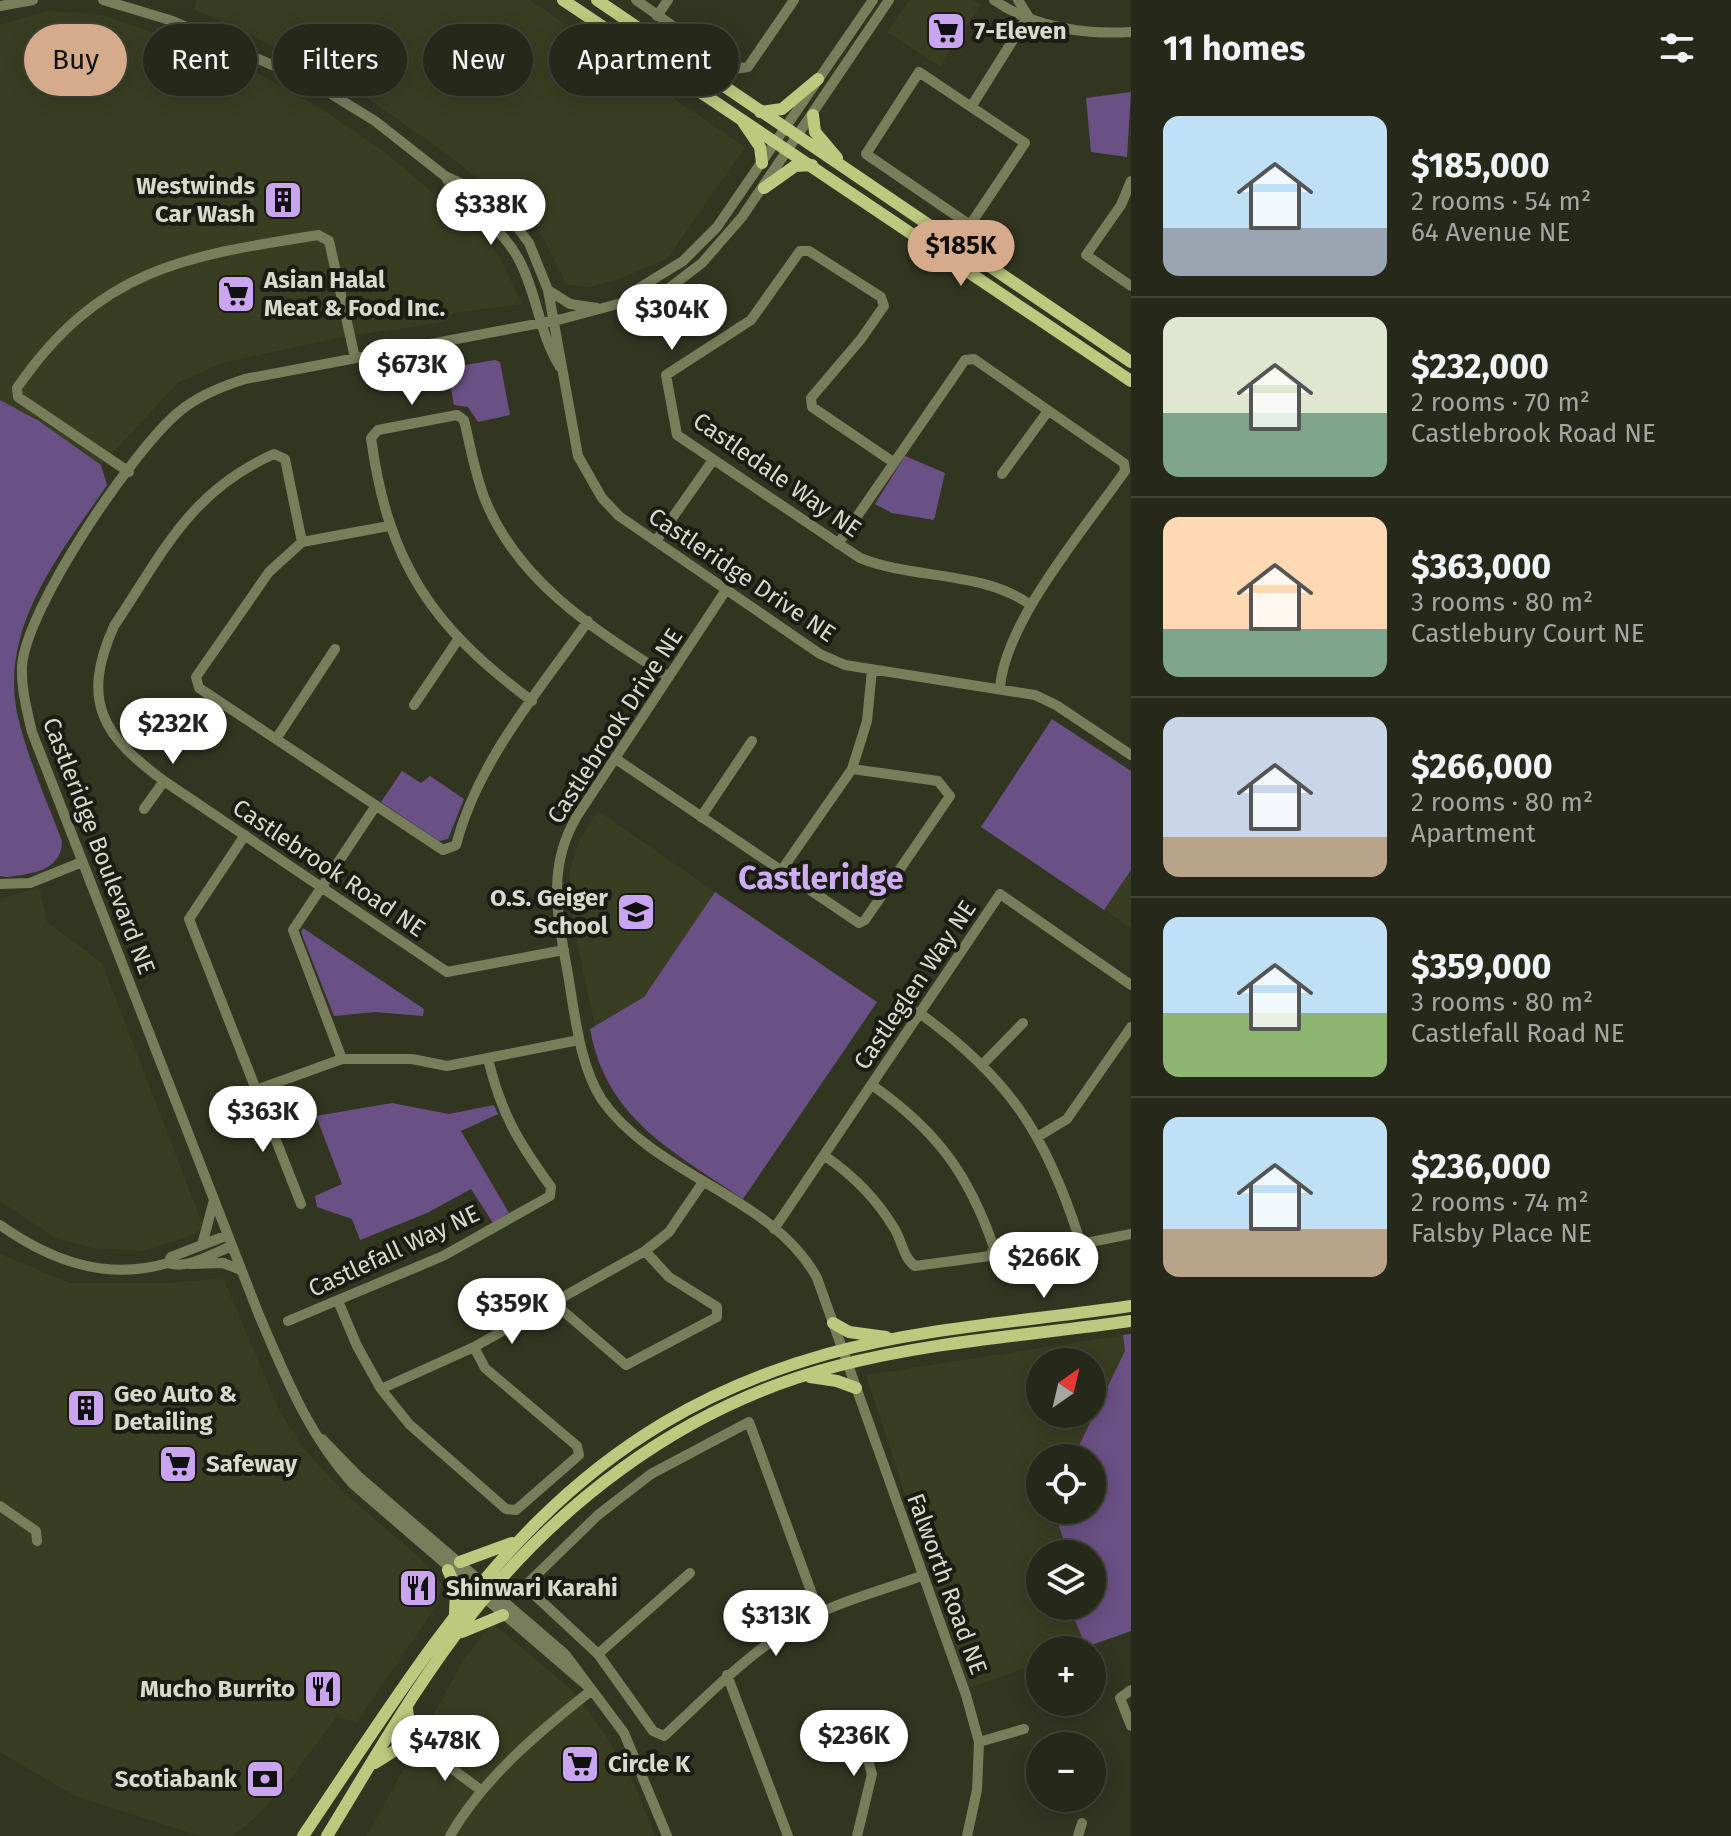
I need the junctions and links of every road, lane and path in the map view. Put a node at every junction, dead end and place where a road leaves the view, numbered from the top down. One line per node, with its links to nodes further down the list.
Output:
1 (33, 0): 12 (street)
2 (103, 0): 27 (street)
3 (563, 0): 19 (main road)
4 (597, 0): 18 (main road)
5 (636, 0): 13 (street)
6 (668, 0): 13 (street)
7 (794, 0): 13 (street)
8 (873, 0): 16 (street, Castleridge Boulevard NE)
9 (889, 0): 20 (street, Castleridge Boulevard NE)
10 (994, 0): 14 (street)
11 (1018, 0): 14 (street)
12 (0, 6)
13 (657, 16)
14 (1028, 16): 15 (street); 17 (street)
15 (1131, 32)
16 (818, 79): 18 (main road); 21 (street, Castleridge Boulevard NE)
17 (971, 107): 17 (street)
18 (760, 112): 21 (main road)
19 (736, 113): 22 (main road); 24 (main road)
20 (813, 115): 23 (street, Castleridge Boulevard NE); 26 (main road)
21 (785, 130): 22 (street, Castleridge Boulevard NE); 23 (main road)
22 (777, 141): 23 (main road); 24 (street, Castleridge Boulevard NE)
23 (794, 144): 25 (main road); 26 (main road); 29 (street, Castleridge Boulevard NE)
24 (762, 163): 32 (street, Castleridge Boulevard NE)
25 (812, 165): 29 (main road); 39 (main road)
26 (850, 173): 37 (main road)
27 (445, 176): 31 (street, Castleridge Drive NE); 35 (street, Castleridge Drive NE)
28 (1131, 181): 30 (street)
29 (764, 188): 32 (street, Castleridge Boulevard NE)
30 (1131, 286)
31 (548, 290): 33 (street); 34 (street, Castleridge Drive NE)
32 (629, 301): 33 (street, Castleridge Boulevard NE)
33 (605, 310): 34 (street, Castleridge Boulevard NE)
34 (554, 320): 35 (street, Castleridge Boulevard NE); 38 (street, Castleridge Drive NE)
35 (542, 323): 36 (street, Castleridge Boulevard NE); 38 (street, Castleridge Drive NE)
36 (355, 358): 43 (street, Castleridge Boulevard NE); 43 (street)
37 (1131, 362)
38 (561, 368): 46 (street, Castleridge Drive NE)
39 (1131, 381)
40 (1048, 411): 42 (street); 44 (street); 50 (street)
41 (713, 460): 42 (street, Castledale Way NE); 46 (street); 48 (street, Castledale Way NE)
42 (893, 462): 48 (street)
43 (129, 472): 69 (street, Castleridge Boulevard NE)
44 (1002, 474)
45 (389, 526): 47 (street); 51 (street); 52 (street)
46 (656, 541): 49 (street, Castleridge Drive NE)
47 (302, 542): 59 (street); 64 (street, Castlebrook Road NE)
48 (838, 544): 50 (street, Castledale Way NE)
49 (726, 590): 54 (street, Castleridge Drive NE); 55 (street, Castlebrook Drive NE)
50 (1031, 605): 56 (street)
51 (588, 621): 55 (street); 57 (street)
52 (457, 641): 57 (street); 58 (street)
53 (335, 649): 59 (street)
54 (872, 670): 56 (street, Castleridge Drive NE); 63 (street)
55 (669, 677): 62 (street, Castlebrook Drive NE)
56 (1000, 688): 61 (street, Castleridge Drive NE)
57 (532, 701): 65 (street)
58 (414, 705)
59 (276, 739): 65 (street)
60 (752, 741): 67 (street)
61 (1131, 755)
62 (616, 759): 67 (street); 73 (street, Castlebrook Drive NE)
63 (852, 769): 70 (street); 70 (street)
64 (164, 781): 66 (street); 68 (street, Castlebrook Road NE)
65 (375, 807): 72 (street)
66 (144, 809)
67 (701, 817): 70 (street)
68 (245, 835): 72 (street, Castlebrook Road NE); 83 (street)
69 (82, 862): 71 (street); 87 (street, Castleridge Boulevard NE)
70 (781, 871)
71 (0, 884)
72 (322, 888): 73 (street, Castlebrook Road NE); 79 (street)
73 (564, 950): 78 (street, Castlebrook Drive NE)
74 (1131, 985): 75 (street, Castleglen Way NE)
75 (918, 1012): 81 (street); 82 (street, Castleglen Way NE)
76 (1023, 1023): 81 (street)
77 (1131, 1027): 84 (street)
78 (579, 1040): 80 (street); 86 (street, Castlebrook Drive NE)
79 (342, 1059): 80 (street); 83 (street)
80 (488, 1059): 98 (street, Castlefall Way NE)
81 (983, 1064): 84 (street)
82 (872, 1085): 85 (street, Castleglen Way NE); 85 (street)
83 (256, 1090): 88 (street)
84 (1039, 1136): 91 (street)
85 (825, 1156): 90 (street, Castleglen Way NE)
86 (703, 1182): 90 (street, Castlebrook Drive NE); 94 (street)
87 (214, 1198): 92 (street, Castleridge Boulevard NE); 93 (street)
88 (301, 1204)
89 (0, 1225): 95 (street)
90 (774, 1229): 103 (street, Castlebrook Drive NE)
91 (1131, 1234)
92 (230, 1241): 93 (street); 96 (street); 97 (street, Castleridge Boulevard NE)
93 (202, 1245): 95 (street)
94 (645, 1251): 99 (street); 99 (street)
95 (168, 1263): 96 (street)
96 (188, 1264): 97 (street)
97 (241, 1270): 113 (street, Castleridge Boulevard NE)
98 (338, 1301): 101 (street, Castlefall Way NE); 109 (street)
99 (555, 1304): 105 (street)
100 (1131, 1306): 104 (main road)
101 (288, 1321)
102 (1131, 1321): 106 (main road)
103 (833, 1323): 104 (main road); 106 (street, Castlebrook Drive NE)
104 (893, 1338): 106 (main road)
105 (474, 1347): 109 (street); 109 (street)
106 (845, 1357): 107 (main road); 108 (street, Falworth Road NE); 112 (main road)
107 (803, 1376): 108 (main road); 116 (main road)
108 (856, 1388): 115 (street, Falworth Road NE)
109 (381, 1389)
110 (0, 1506): 111 (street)
111 (37, 1541)
112 (515, 1542): 113 (main road); 116 (main road)
113 (454, 1566): 116 (street, Castleridge Boulevard NE); 117 (main road)
114 (690, 1573): 121 (street)
115 (921, 1576): 118 (street); 130 (street, Falworth Road NE)
116 (483, 1591): 117 (main road); 119 (street); 120 (main road); 123 (street)
117 (455, 1613): 129 (main road)
118 (819, 1613): 121 (street); 122 (street)
119 (503, 1615): 120 (main road); 123 (street)
120 (455, 1635): 125 (main road)
121 (598, 1654): 122 (street)
122 (727, 1675): 140 (street)
123 (592, 1690): 133 (street); 139 (street)
124 (1131, 1690): 127 (street)
125 (407, 1709): 131 (main road); 132 (main road)
126 (856, 1720): 141 (street)
127 (1131, 1726)
128 (1024, 1729): 130 (street)
129 (368, 1739): 135 (main road); 136 (main road)
130 (979, 1742): 142 (street, Falworth Road NE)
131 (427, 1750): 132 (main road); 133 (street)
132 (368, 1769): 137 (main road)
133 (482, 1791): 138 (street)
134 (1082, 1823): 143 (street)
135 (303, 1836)
136 (321, 1836)
137 (327, 1836)
138 (450, 1836)
139 (667, 1836)
140 (788, 1836)
141 (857, 1836)
142 (967, 1836)
143 (1078, 1836)

